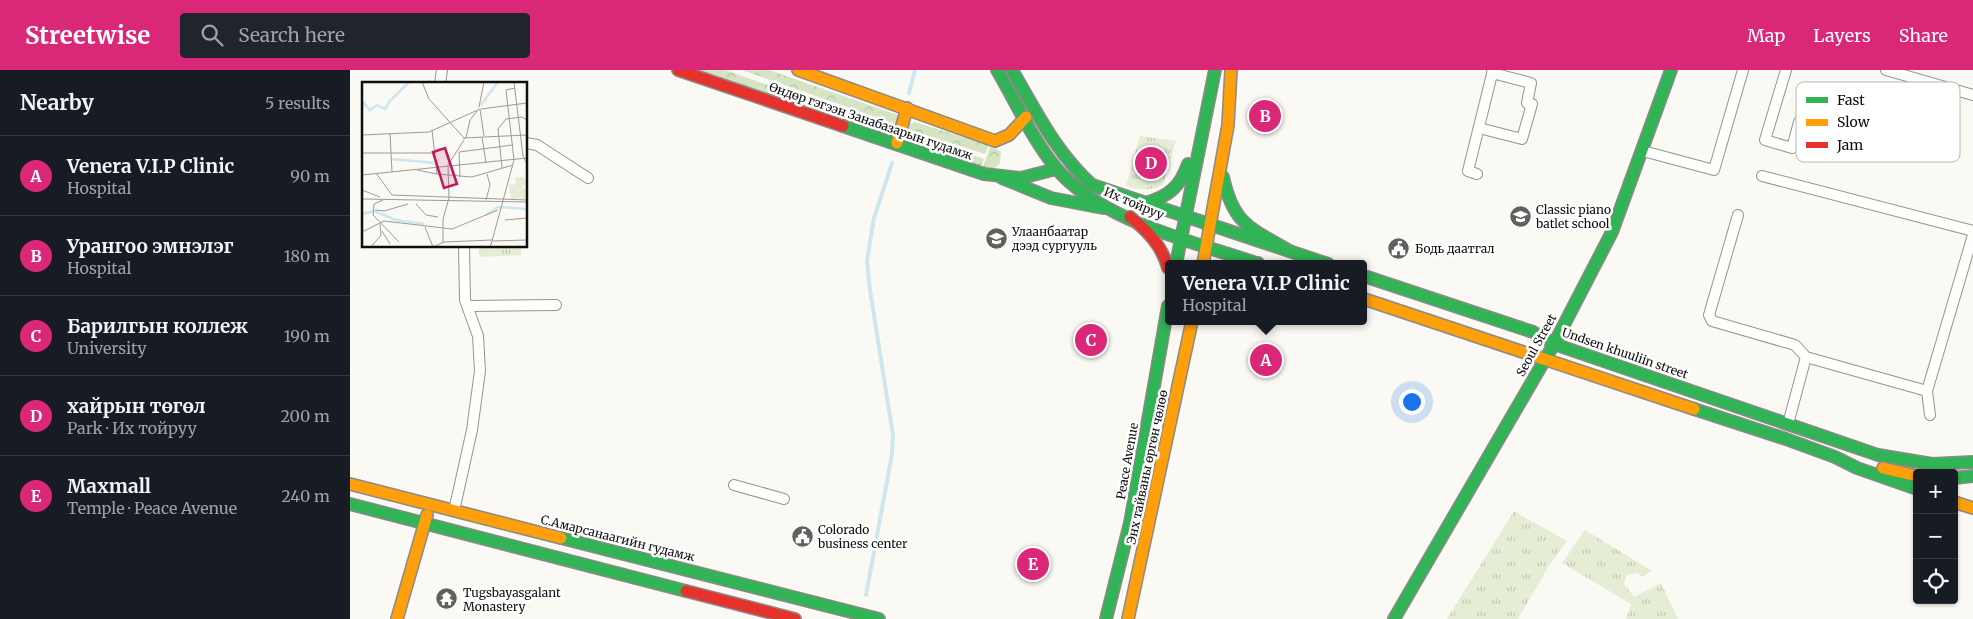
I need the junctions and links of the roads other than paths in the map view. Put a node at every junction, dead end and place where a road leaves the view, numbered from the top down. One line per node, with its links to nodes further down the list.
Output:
1 (678, 70): 21 (main road, Өндөр гэгээн Занабазарын гудамж)
2 (798, 70): 16 (main road, Өндөр гэгээн Занабазарын гудамж)
3 (997, 70): 17 (main road, Их тойруу)
4 (1012, 70): 29 (main road, Их тойруу)
5 (1215, 70): 13 (main road)
6 (1232, 70): 23 (main road)
7 (1671, 70): 22 (main road, Seoul Street)
8 (1743, 70): 22 (street)
9 (1786, 70): 19 (street)
10 (1886, 70): 12 (street)
11 (1493, 72): 18 (street); 18 (street)
12 (1928, 82)
13 (1211, 90): 29 (main road); 32 (main road)
14 (1960, 91): 15 (street)
15 (1973, 95)
16 (907, 108): 17 (main road, Өндөр гэгээн Занабазарын гудамж); 21 (main road)
17 (1026, 117): 24 (main road, Их тойруу)
18 (1479, 128): 25 (street)
19 (1796, 133)
20 (528, 143): 27 (street)
21 (897, 143): 28 (main road, Өндөр гэгээн Занабазарын гудамж)
22 (1643, 151): 52 (main road, Seoul Street)
23 (1221, 163): 34 (main road); 40 (main road)
24 (1056, 169): 28 (main road, Өндөр гэгээн Занабазарын гудамж); 30 (main road, Их тойруу)
25 (1477, 174)
26 (1762, 176): 35 (street)
27 (588, 178)
28 (1002, 178): 30 (main road)
29 (1146, 203): 32 (main road, Их тойруу)
30 (1106, 208): 33 (main road, Их тойруу)
31 (1738, 215): 53 (street)
32 (1186, 217): 34 (main road, Их тойруу); 37 (main road)
33 (1130, 218): 37 (main road, Их тойруу); 45 (main road)
34 (1210, 225): 38 (main road); 40 (main road)
35 (1973, 231)
36 (1973, 235): 55 (street)
37 (1181, 236): 38 (main road, Их тойруу); 41 (main road)
38 (1206, 245): 42 (main road); 43 (main road)
39 (464, 248): 49 (street)
40 (1288, 250): 44 (main road)
41 (1177, 260)
42 (1204, 260)
43 (1248, 260)
44 (1317, 260)
45 (1165, 261)
46 (1367, 277): 52 (main road, Undsen khuuliin street)
47 (1367, 300): 54 (main road)
48 (556, 305): 49 (street)
49 (468, 306): 73 (street)
50 (1165, 323): 75 (main road, Peace Avenue)
51 (1193, 325): 81 (main road, Энх тайваны өргөн чөлөө)
52 (1554, 344): 54 (main road, Seoul Street); 57 (main road, Undsen khuuliin street)
53 (1806, 357): 55 (street); 57 (street)
54 (1544, 361): 59 (main road); 82 (main road, Seoul Street)
55 (1927, 390): 56 (street)
56 (1930, 415)
57 (1788, 424): 61 (main road, Undsen khuuliin street)
58 (1973, 451): 61 (main road)
59 (1836, 457): 62 (main road); 67 (main road)
60 (1973, 462): 61 (main road)
61 (1932, 464)
62 (1913, 475)
63 (1973, 476): 64 (main road)
64 (1958, 478)
65 (350, 484): 71 (main road, С.Амарсанаагийн гудамж)
66 (734, 485): 68 (street)
67 (1913, 488)
68 (784, 499)
69 (1958, 503): 72 (main road)
70 (350, 504): 74 (main road)
71 (430, 504): 73 (main road, С.Амарсанаагийн гудамж); 74 (main road)
72 (1973, 508)
73 (454, 511): 78 (main road, С.Амарсанаагийн гудамж)
74 (425, 523): 76 (main road); 77 (main road)
75 (1116, 577): 79 (main road); 80 (main road, Peace Avenue)
76 (397, 619)
77 (795, 619)
78 (879, 619)
79 (1099, 619)
80 (1106, 619)
81 (1128, 619)
82 (1394, 619)

